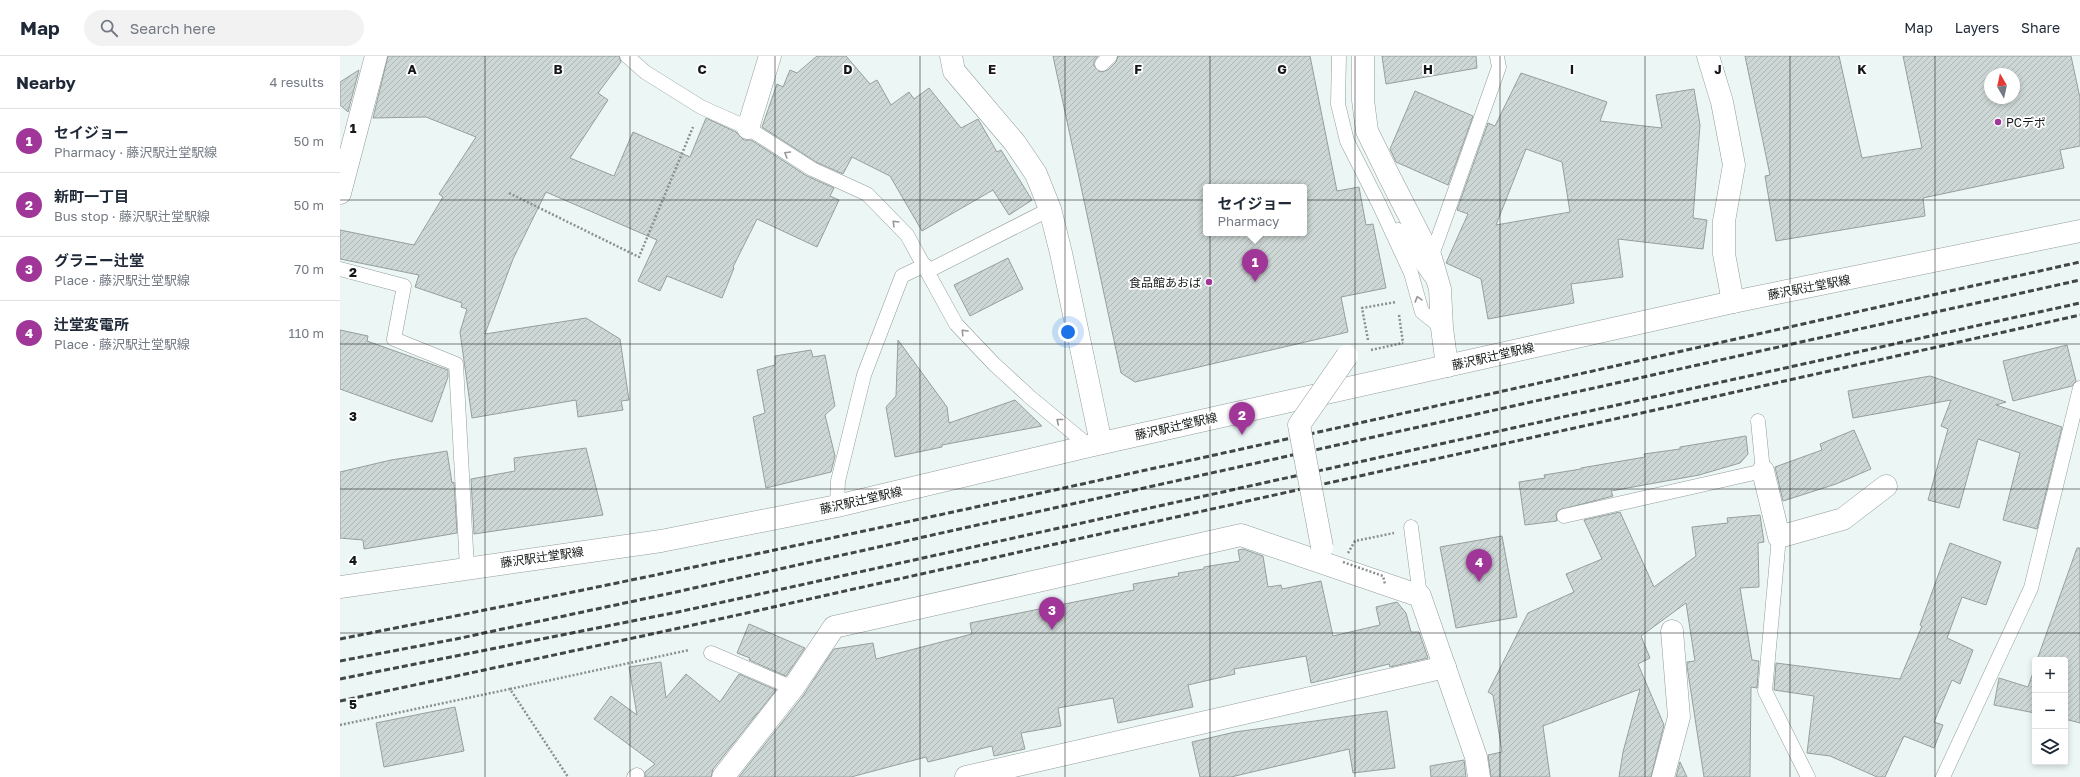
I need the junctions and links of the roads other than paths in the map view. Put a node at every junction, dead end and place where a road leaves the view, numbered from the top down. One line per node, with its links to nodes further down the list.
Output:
1 (376, 56): 10 (street)
2 (627, 56): 9 (lane)
3 (770, 56): 9 (street)
4 (951, 56): 12 (street)
5 (1339, 56): 11 (lane)
6 (1363, 56): 14 (street)
7 (1708, 56): 18 (street)
8 (1497, 57): 14 (lane)
9 (748, 128): 15 (lane, one-way to 9)
10 (340, 193)
11 (1379, 204): 17 (lane); 19 (lane, one-way to 11)
12 (1050, 209): 15 (lane); 24 (street)
13 (2080, 231): 18 (street, 藤沢駅辻堂駅線)
14 (1431, 258): 17 (street)
15 (926, 268): 24 (lane, one-way to 15); 27 (lane)
16 (340, 269): 32 (lane)
17 (1440, 289): 19 (street)
18 (1733, 302): 21 (street, 藤沢駅辻堂駅線)
19 (1442, 328): 21 (street)
20 (1347, 356): 31 (street, bridge)
21 (1447, 366): 24 (street, 藤沢駅辻堂駅線)
22 (2080, 388): 45 (lane)
23 (1758, 421): 25 (lane)
24 (1095, 444): 27 (street, 藤沢駅辻堂駅線)
25 (1763, 471): 28 (lane); 30 (street)
26 (1886, 486): 30 (street)
27 (837, 506): 32 (street, 藤沢駅辻堂駅線)
28 (1564, 516)
29 (1411, 527): 34 (lane)
30 (1779, 537): 44 (lane)
31 (1322, 547)
32 (467, 568): 33 (street, 藤沢駅辻堂駅線)
33 (340, 587)
34 (1420, 596): 37 (street); 38 (street)
35 (1672, 631): 43 (street)
36 (711, 653): 38 (lane)
37 (1445, 667): 39 (street); 42 (street)
38 (793, 688): 40 (street)
39 (1008, 772): 41 (street)
40 (723, 777)
41 (966, 777)
42 (1479, 777)
43 (1663, 777)
44 (1808, 777)
45 (1943, 777)

